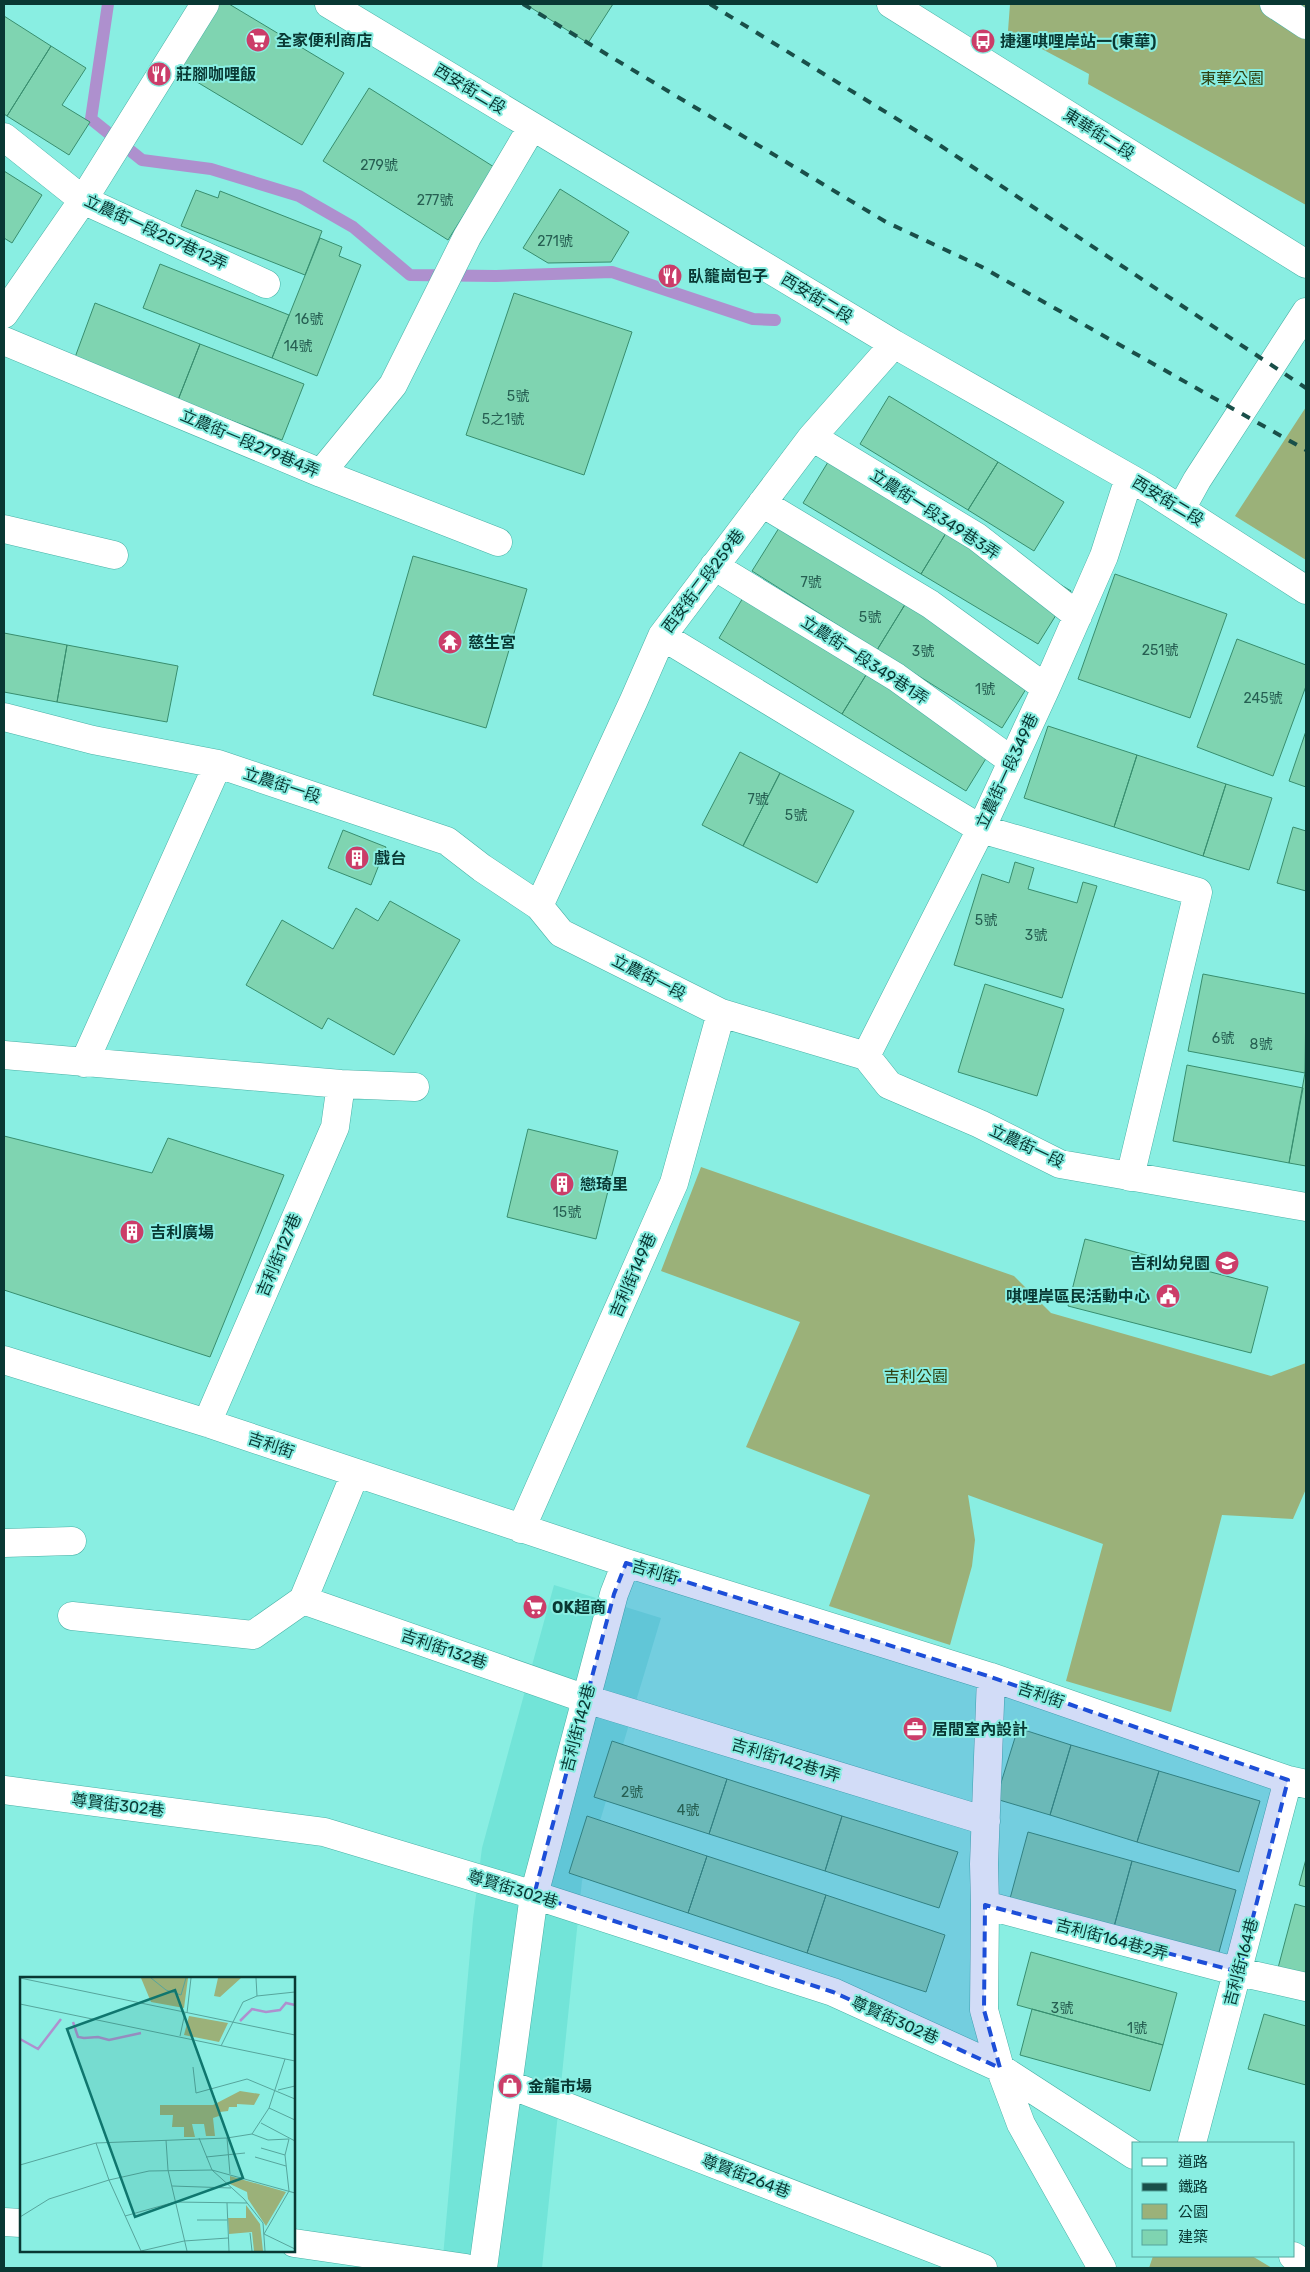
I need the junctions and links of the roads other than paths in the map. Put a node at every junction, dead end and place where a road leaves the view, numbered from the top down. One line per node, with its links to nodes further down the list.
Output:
1 (205, 4): 8 (street)
2 (329, 4): 6 (street, 西安街二段)
3 (891, 4): 9 (street, 東華街二段)
4 (1274, 4): 5 (street)
5 (1306, 25)
6 (532, 127): 14 (street, 西安街二段); 16 (street)
7 (4, 137): 8 (street, 立農街一段257巷12弄)
8 (84, 200): 10 (street, 立農街一段257巷12弄); 12 (street)
9 (1306, 264)
10 (266, 284)
11 (1306, 312): 19 (street)
12 (4, 314)
13 (4, 341): 16 (street, 立農街一段279巷4弄)
14 (894, 344): 15 (street, 西安街二段259巷); 17 (street, 西安街二段)
15 (812, 437): 18 (street, 西安街二段259巷); 25 (street, 立農街一段349巷3弄)
16 (321, 473): 21 (street, 立農街一段279巷4弄)
17 (1129, 478): 19 (street, 西安街二段); 25 (street, 立農街一段349巷)
18 (762, 503): 23 (street, 西安街二段259巷); 27 (street)
19 (1181, 509): 24 (street, 西安街二段)
20 (4, 529): 22 (street)
21 (498, 542)
22 (114, 556)
23 (714, 566): 26 (street, 西安街二段259巷); 29 (street, 立農街一段349巷1弄)
24 (1306, 590)
25 (1078, 616): 27 (street, 立農街一段349巷)
26 (662, 636): 31 (street); 32 (street, 西安街二段259巷)
27 (1046, 688): 29 (street, 立農街一段349巷)
28 (4, 717): 30 (street, 立農街一段)
29 (1012, 761): 31 (street, 立農街一段349巷)
30 (218, 764): 32 (street, 立農街一段); 36 (street)
31 (981, 829): 35 (street, 立農街一段349巷); 39 (street)
32 (539, 906): 33 (street, 立農街一段)
33 (721, 1013): 35 (street, 立農街一段); 44 (street, 吉利街149巷)
34 (4, 1055): 36 (street)
35 (866, 1056): 39 (street, 立農街一段)
36 (84, 1063): 37 (street)
37 (341, 1084): 38 (street); 42 (street, 吉利街127巷)
38 (415, 1088)
39 (1130, 1177): 40 (street, 立農街一段)
40 (1306, 1207)
41 (4, 1360): 42 (street, 吉利街)
42 (207, 1423): 43 (street, 吉利街)
43 (355, 1474): 44 (street, 吉利街); 48 (street)
44 (521, 1529): 47 (street, 吉利街)
45 (72, 1541): 46 (street)
46 (4, 1543)
47 (626, 1563): 50 (street, 吉利街); 51 (street, 吉利街142巷)
48 (303, 1600): 49 (street); 51 (street, 吉利街132巷)
49 (72, 1616)
50 (991, 1677): 52 (street, 吉利街); 54 (street)
51 (586, 1699): 54 (street, 吉利街142巷1弄); 55 (street, 吉利街142巷)
52 (1297, 1782): 57 (street, 吉利街164巷)
53 (4, 1790): 55 (street, 尊賢街302巷)
54 (986, 1821): 56 (street)
55 (534, 1894): 59 (street, 尊賢街302巷); 60 (street)
56 (985, 1905): 57 (street, 吉利街164巷2弄); 59 (street)
57 (1239, 1972): 58 (street, 吉利街164巷2弄); 61 (street, 吉利街164巷)
58 (1306, 1987)
59 (1000, 2068): 62 (street, 尊賢街302巷); 71 (street)
60 (508, 2084): 69 (street); 70 (street, 尊賢街264巷)
61 (1192, 2142)
62 (1132, 2154)
63 (4, 2222): 64 (street)
64 (20, 2223)
65 (295, 2243): 68 (street)
66 (1295, 2257): 67 (street)
67 (1306, 2264)
68 (466, 2268)
69 (483, 2268)
70 (983, 2268)
71 (1102, 2268)

